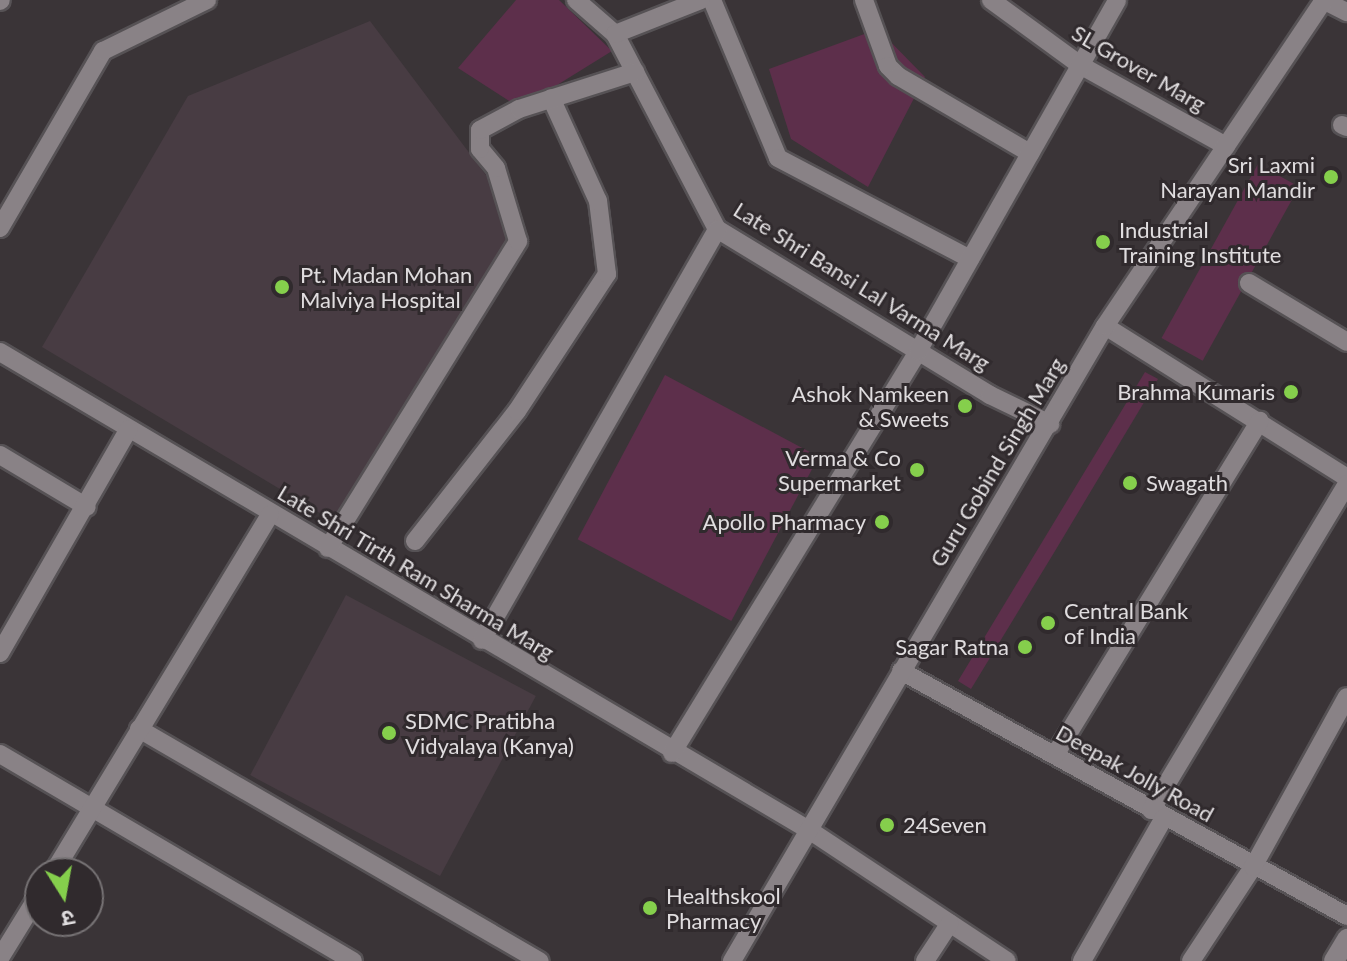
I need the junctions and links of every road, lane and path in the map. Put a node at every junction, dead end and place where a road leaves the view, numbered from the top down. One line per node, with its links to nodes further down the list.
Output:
1 (207, 0): 16 (street)
2 (576, 0): 10 (street, Late Shri Bansi Lal Varma Marg)
3 (701, 0): 10 (street)
4 (712, 0): 18 (street)
5 (864, 0): 15 (street)
6 (991, 0): 11 (street, SL Grover Marg)
7 (1117, 0): 11 (street)
8 (1324, 0): 9 (street); 14 (street, Guru Gobind Singh Marg)
9 (1347, 12)
10 (615, 34): 12 (street, Late Shri Bansi Lal Varma Marg)
11 (1080, 65): 14 (street, SL Grover Marg); 15 (street)
12 (635, 72): 13 (street); 17 (street, Late Shri Bansi Lal Varma Marg)
13 (551, 98): 32 (street); 33 (street)
14 (1226, 146): 20 (street, Guru Gobind Singh Marg)
15 (1030, 153): 18 (street)
16 (0, 228)
17 (717, 229): 22 (street, Late Shri Bansi Lal Varma Marg); 34 (street)
18 (970, 259): 22 (street)
19 (1249, 283): 21 (street)
20 (1105, 326): 24 (street); 25 (street, Guru Gobind Singh Marg)
21 (1347, 342)
22 (918, 351): 25 (street, Late Shri Bansi Lal Varma Marg); 39 (street)
23 (0, 352): 26 (street, Late Shri Tirth Ram Sharma Marg)
24 (1260, 421): 28 (street); 41 (street)
25 (1050, 424): 36 (street, Guru Gobind Singh Marg)
26 (129, 429): 30 (street); 31 (street, Late Shri Tirth Ram Sharma Marg)
27 (0, 455): 30 (street)
28 (1347, 478)
29 (1347, 484): 43 (street)
30 (87, 507): 35 (street)
31 (270, 514): 33 (street, Late Shri Tirth Ram Sharma Marg); 38 (street)
32 (415, 541)
33 (328, 548): 34 (street, Late Shri Tirth Ram Sharma Marg)
34 (482, 640): 39 (street, Late Shri Tirth Ram Sharma Marg)
35 (0, 653)
36 (901, 671): 41 (street, Deepak Jolly Road); 44 (street, Guru Gobind Singh Marg)
37 (1347, 697): 46 (street)
38 (139, 729): 42 (street); 53 (street)
39 (672, 753): 44 (street, Late Shri Tirth Ram Sharma Marg)
40 (0, 754): 42 (street)
41 (1055, 755): 43 (street, Deepak Jolly Road)
42 (93, 808): 45 (street); 52 (street)
43 (1157, 814): 46 (street, Deepak Jolly Road); 57 (street)
44 (809, 830): 49 (street, Late Shri Tirth Ram Sharma Marg); 54 (street, Guru Gobind Singh Marg)
45 (63, 857)
46 (1253, 867): 47 (street, Deepak Jolly Road); 58 (street)
47 (1347, 916)
48 (24, 919): 51 (street)
49 (950, 923): 55 (street); 56 (street, Late Shri Tirth Ram Sharma Marg)
50 (1347, 939): 59 (main road)
51 (0, 958)
52 (353, 961)
53 (540, 961)
54 (732, 961)
55 (925, 961)
56 (1007, 961)
57 (1082, 961)
58 (1191, 961)
59 (1334, 961)

